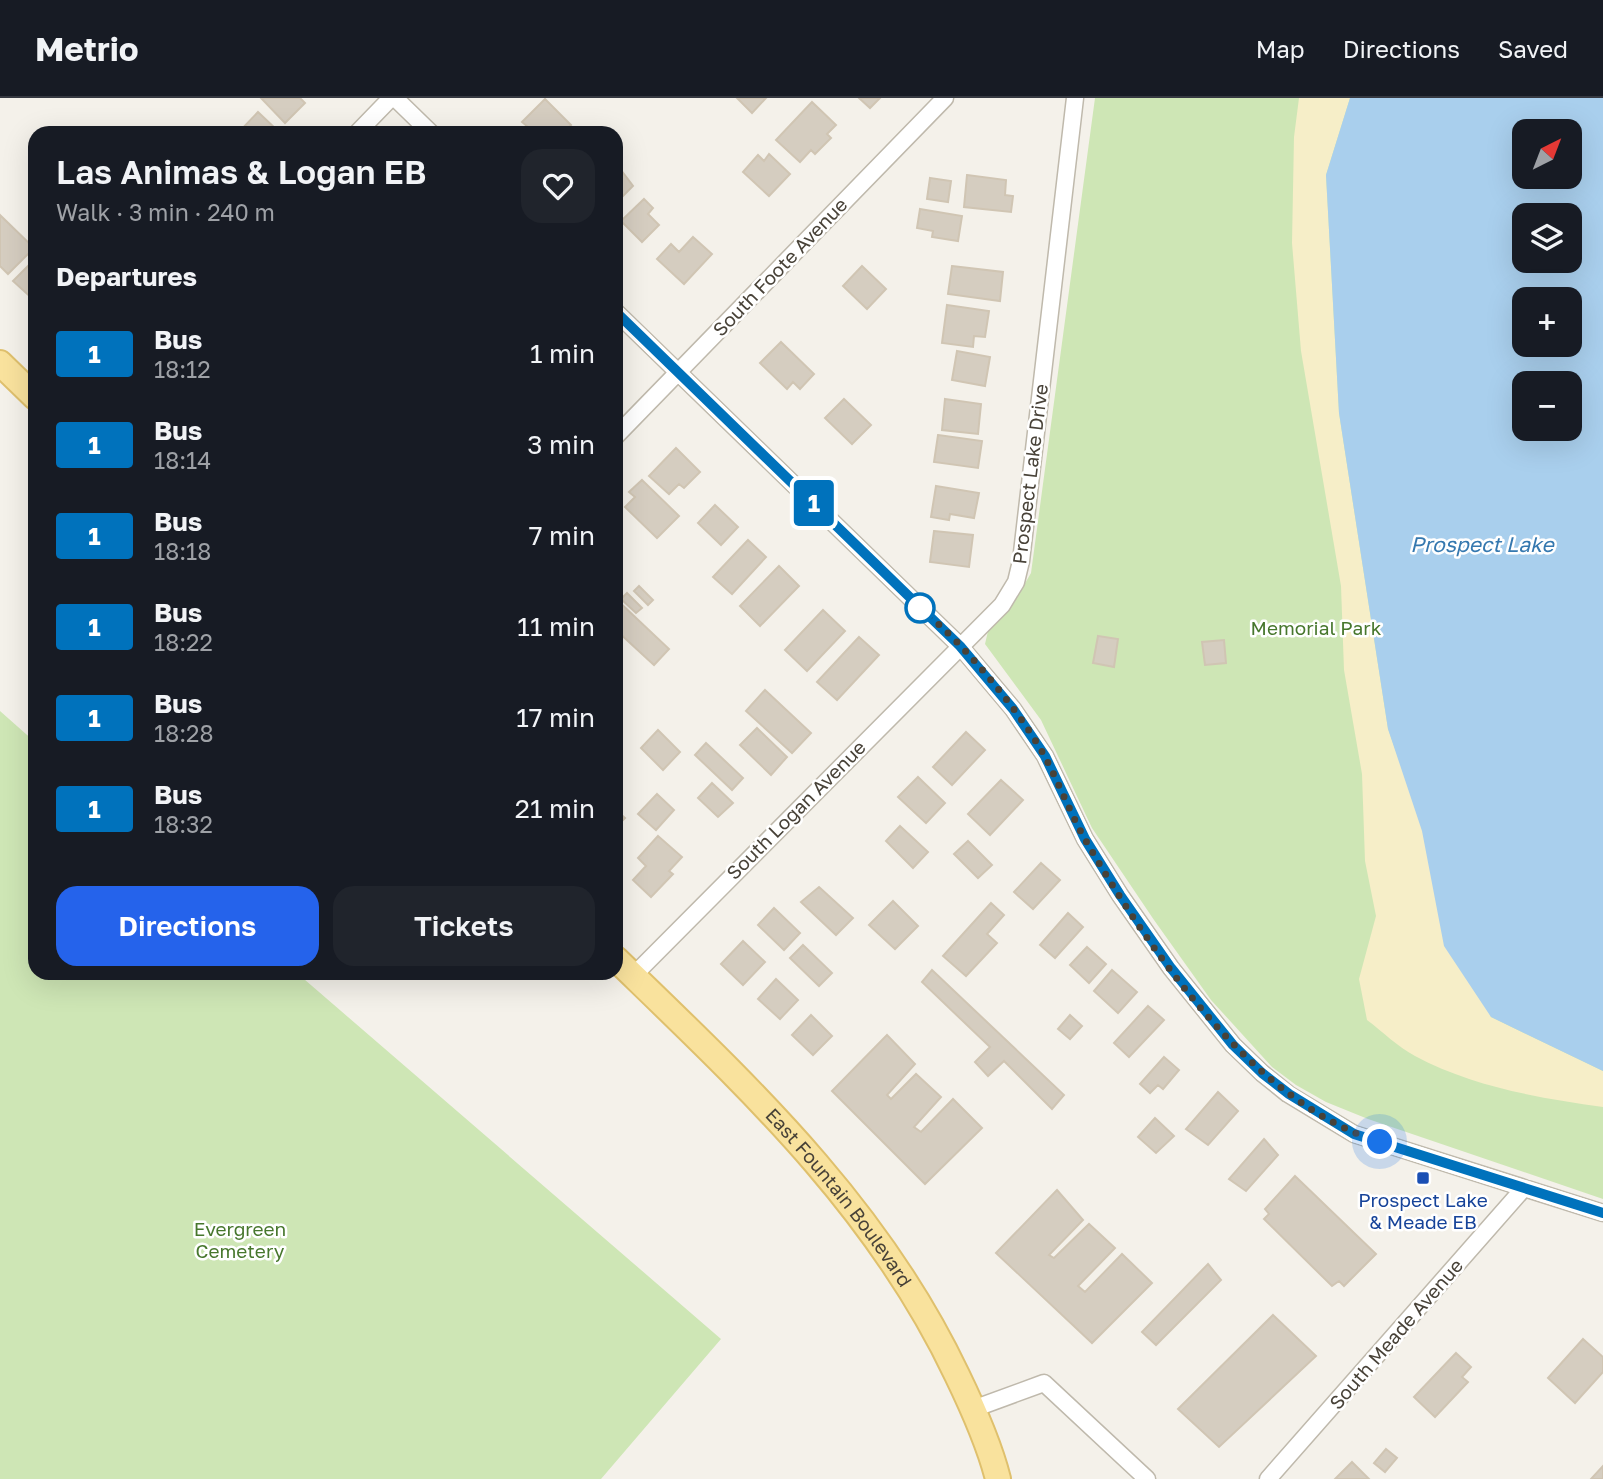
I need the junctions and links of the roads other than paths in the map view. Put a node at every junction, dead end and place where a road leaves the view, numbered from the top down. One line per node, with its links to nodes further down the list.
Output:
1 (393, 98): 5 (street); 6 (street)
2 (945, 98): 9 (street, South Foote Avenue)
3 (1061, 98): 4 (street)
4 (1074, 104): 12 (street, Prospect Lake Drive)
5 (364, 126)
6 (423, 126)
7 (623, 319): 9 (street)
8 (0, 363): 10 (main road)
9 (678, 372): 11 (street, South Foote Avenue); 12 (street)
10 (28, 390)
11 (623, 429)
12 (960, 646): 13 (street, South Logan Avenue); 14 (street)
13 (625, 967): 16 (main road, East Fountain Boulevard)
14 (1524, 1188): 15 (street); 19 (street, South Meade Avenue)
15 (1603, 1213)
16 (973, 1409): 17 (main road, East Fountain Boulevard); 18 (street)
17 (998, 1479)
18 (1147, 1479)
19 (1268, 1479)

